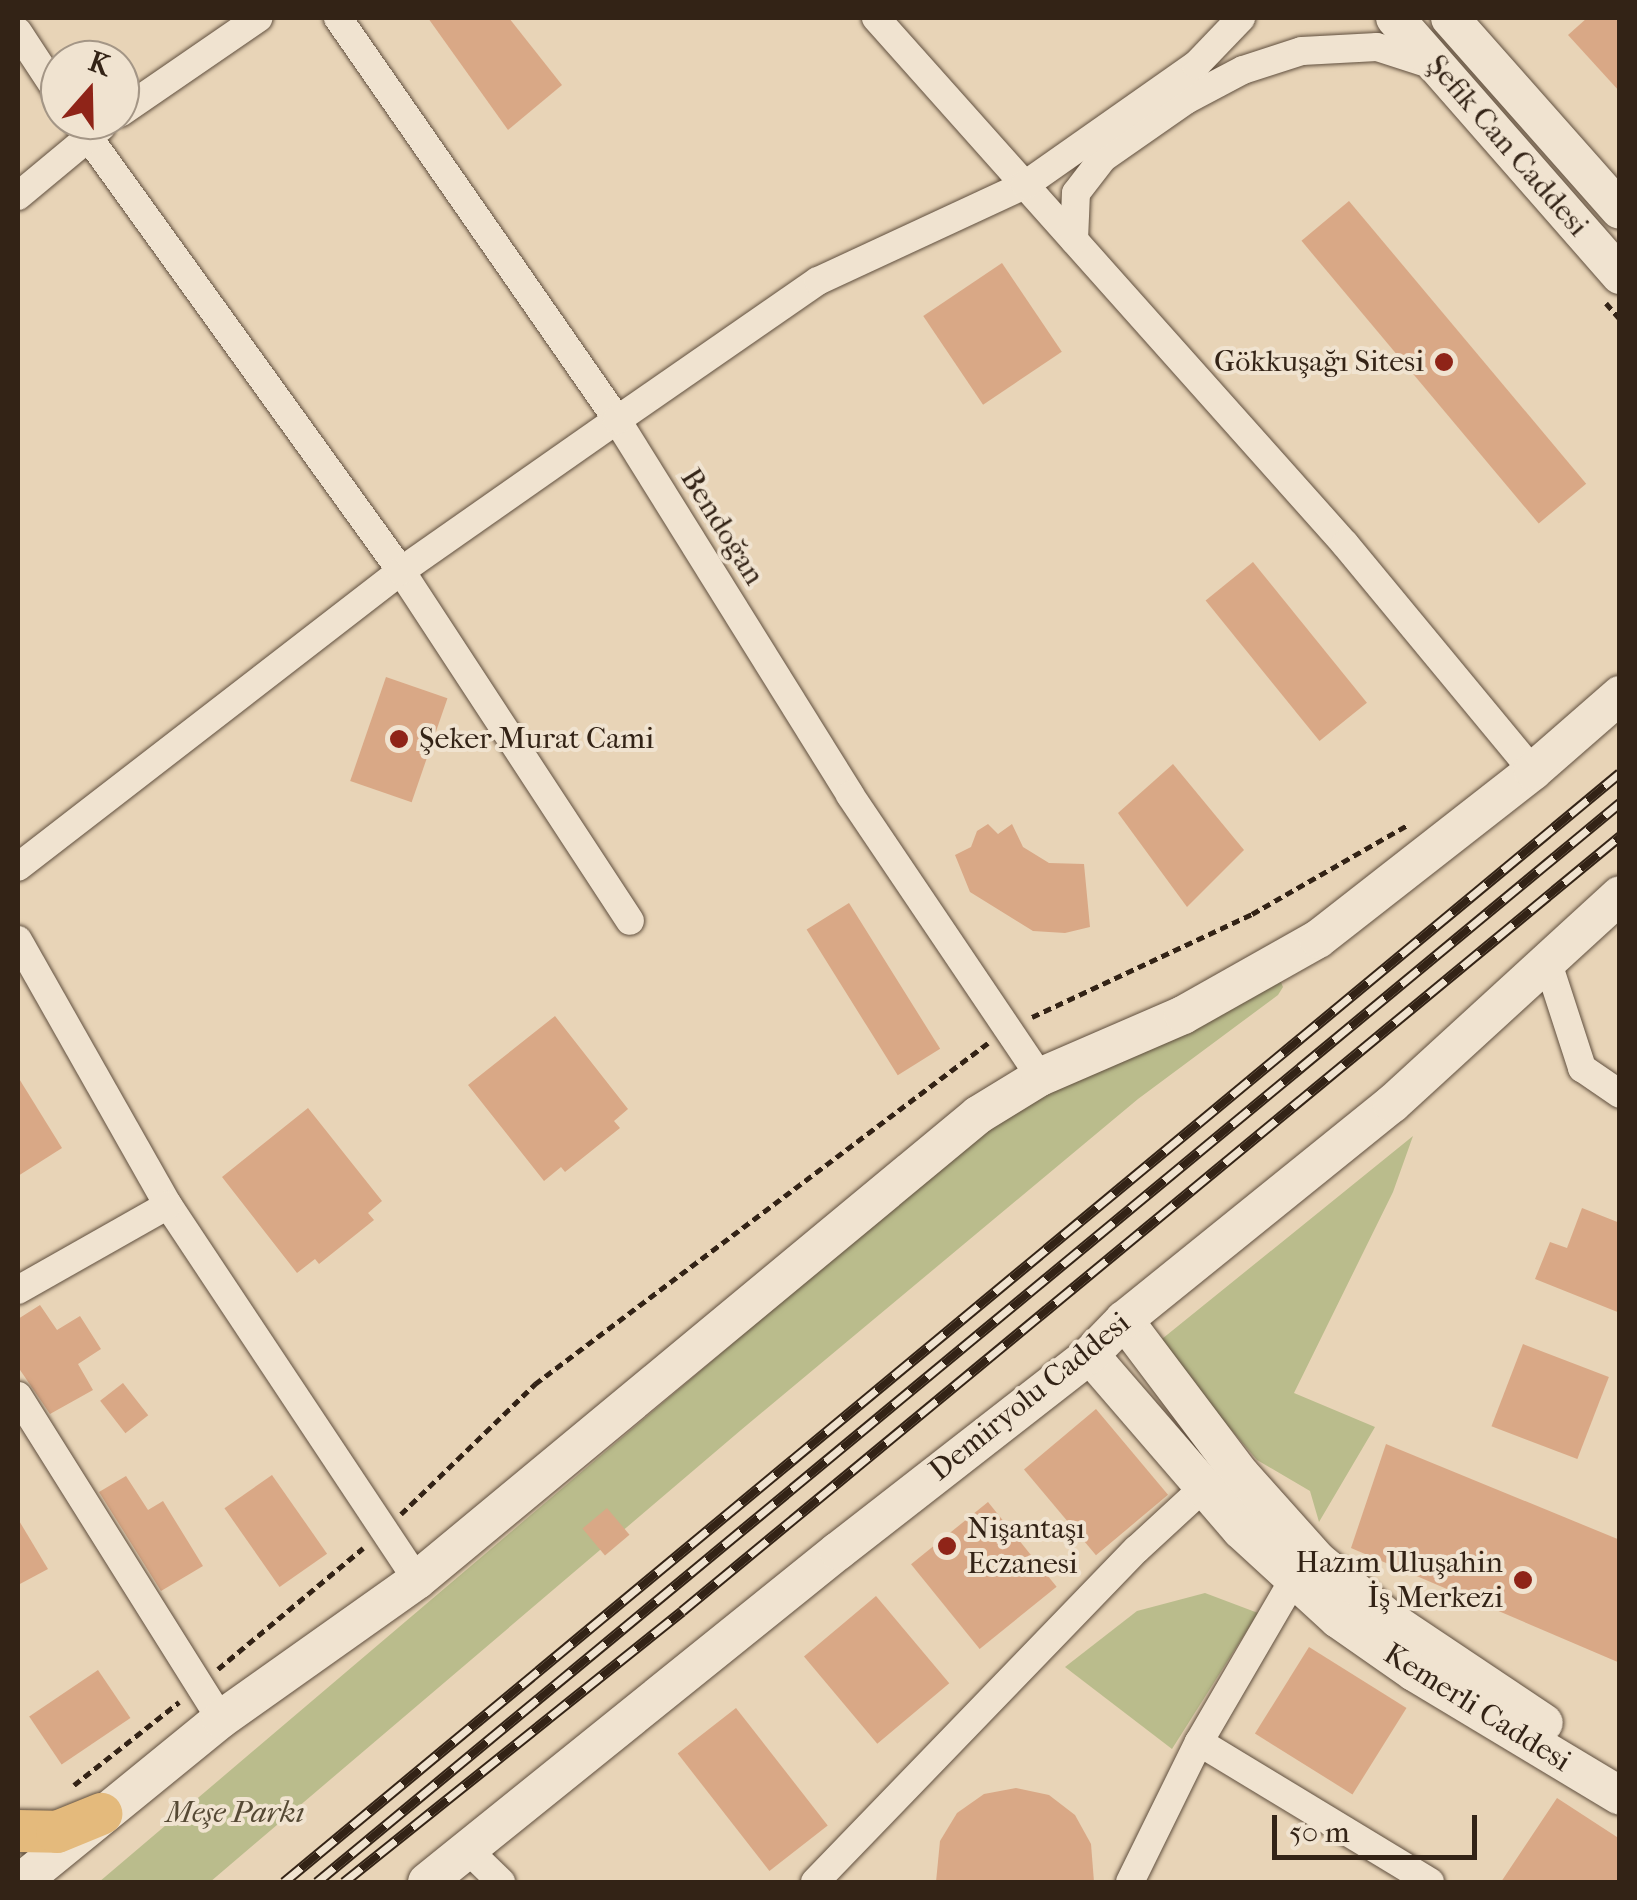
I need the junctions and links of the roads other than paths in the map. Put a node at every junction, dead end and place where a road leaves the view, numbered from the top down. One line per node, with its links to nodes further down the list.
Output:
1 (258, 18): 10 (street)
2 (338, 18): 19 (street, Bendoğan)
3 (876, 18): 14 (street)
4 (1241, 18): 13 (street)
5 (1395, 18): 9 (main road, Şefik Can Caddesi)
6 (1450, 18): 16 (main road, Şefik Can Caddesi)
7 (18, 32): 8 (street)
8 (40, 66)
9 (1439, 68): 17 (street); 18 (main road, Şefik Can Caddesi)
10 (140, 100)
11 (70, 140): 15 (street)
12 (90, 140): 20 (street)
13 (1067, 154): 14 (street); 17 (street)
14 (1025, 185): 17 (street); 19 (street)
15 (18, 196)
16 (1620, 210)
17 (1074, 240): 22 (street)
18 (1620, 276)
19 (618, 420): 20 (street); 28 (street, Bendoğan)
20 (401, 571): 23 (street); 25 (street)
21 (1620, 695): 22 (main road)
22 (1533, 771): 28 (main road)
23 (18, 867)
24 (1620, 895): 27 (main road, Demiryolu Caddesi)
25 (630, 921)
26 (18, 940): 30 (street)
27 (1547, 960): 29 (street); 32 (main road, Demiryolu Caddesi)
28 (1040, 1078): 37 (main road)
29 (1620, 1094)
30 (168, 1204): 31 (street); 37 (street)
31 (18, 1290)
32 (1124, 1320): 33 (main road, Demiryolu Caddesi); 36 (main road, Kemerli Caddesi)
33 (1090, 1355): 35 (main road, Kemerli Caddesi); 44 (main road, Demiryolu Caddesi)
34 (18, 1396): 38 (street)
35 (1203, 1488): 36 (main road, Kemerli Caddesi); 48 (street)
36 (1302, 1566): 39 (street); 40 (main road, Kemerli Caddesi); 41 (main road, Kemerli Caddesi)
37 (417, 1580): 38 (main road)
38 (221, 1719): 42 (main road)
39 (1200, 1742): 49 (street); 50 (street)
40 (1620, 1772)
41 (1620, 1796)
42 (101, 1814): 43 (main road); 45 (main road)
43 (18, 1830)
44 (468, 1850): 46 (main road, Demiryolu Caddesi); 47 (street)
45 (20, 1882)
46 (427, 1882)
47 (500, 1882)
48 (815, 1882)
49 (1130, 1882)
50 (1430, 1882)

